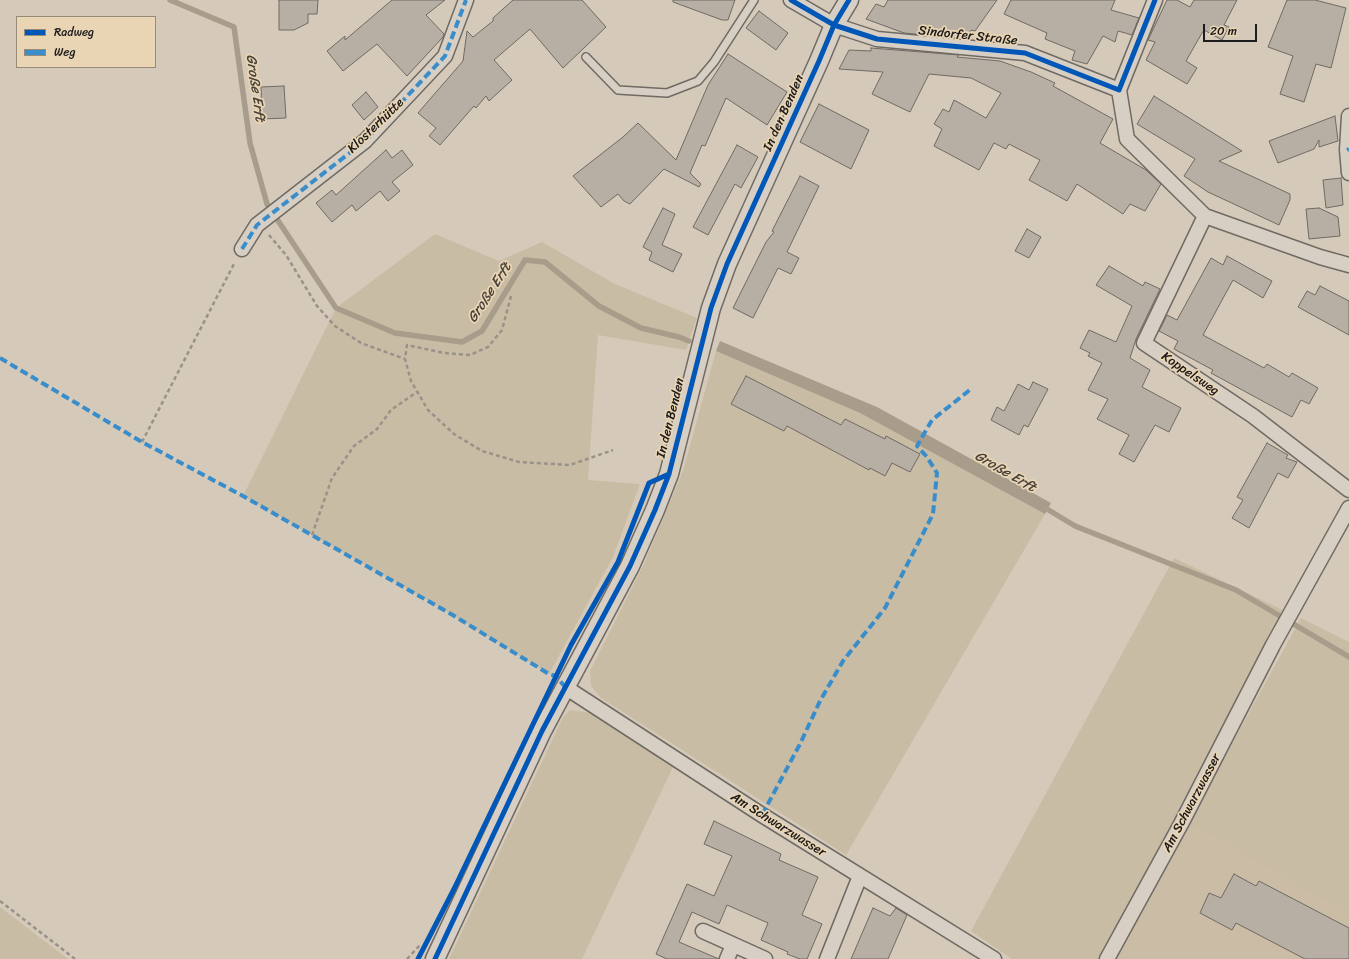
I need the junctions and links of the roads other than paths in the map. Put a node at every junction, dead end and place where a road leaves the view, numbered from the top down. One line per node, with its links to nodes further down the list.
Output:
1 (466, 0): 13 (street, Klosterhütte)
2 (754, 0): 7 (lane)
3 (791, 0): 6 (street, Sindorfer Straße)
4 (849, 0): 6 (street, In den Benden)
5 (1156, 0): 8 (street)
6 (834, 25): 8 (street, Sindorfer Straße); 17 (street, In den Benden)
7 (586, 57)
8 (1119, 90): 12 (street)
9 (1349, 116): 10 (street)
10 (1348, 150): 11 (street)
11 (1349, 173)
12 (1205, 216): 14 (street); 15 (street, Koppelsweg)
13 (242, 249)
14 (1349, 265)
15 (1349, 490)
16 (1349, 508): 26 (street, Am Schwarzwasser)
17 (565, 687): 18 (street, Am Schwarzwasser); 21 (street, In den Benden)
18 (860, 876): 24 (street); 25 (street, Am Schwarzwasser)
19 (703, 931): 20 (street)
20 (733, 945): 22 (street); 23 (street)
21 (435, 959)
22 (727, 959)
23 (765, 959)
24 (827, 959)
25 (994, 959)
26 (1107, 959)

